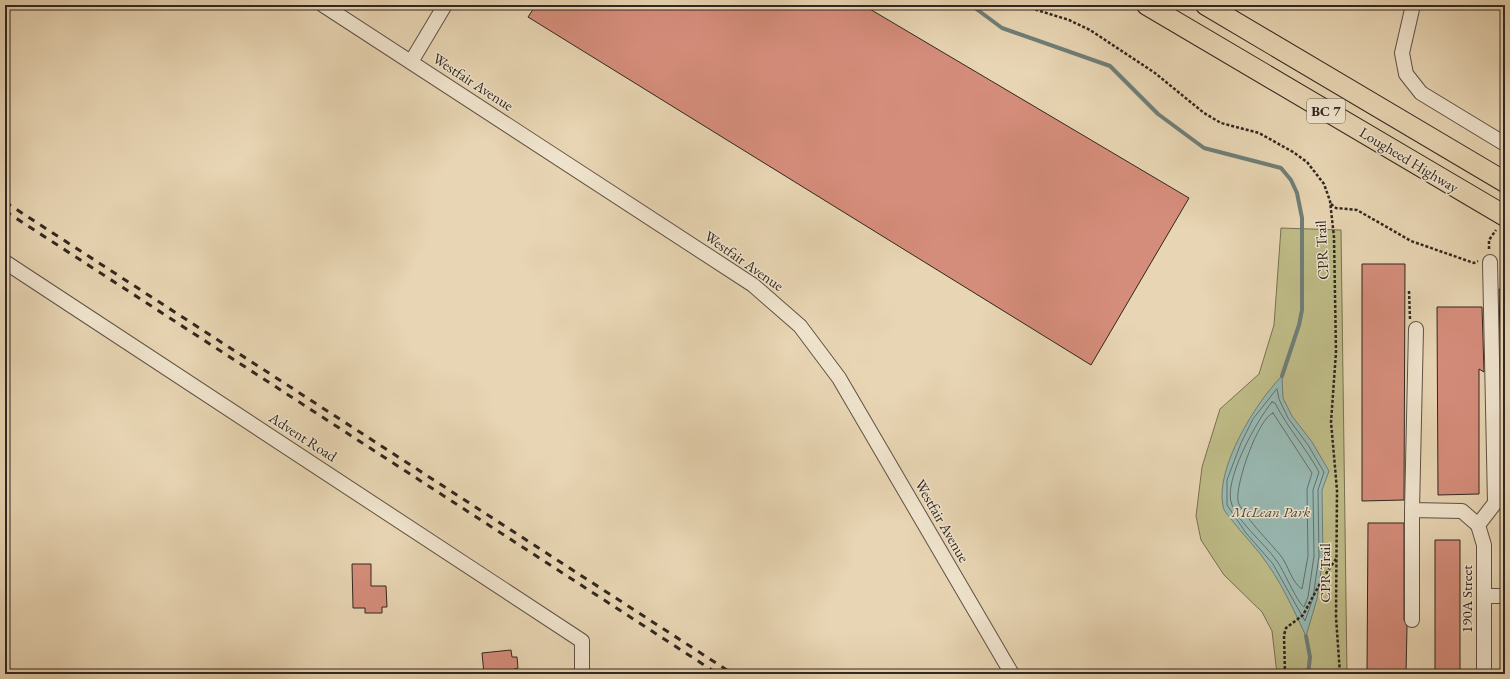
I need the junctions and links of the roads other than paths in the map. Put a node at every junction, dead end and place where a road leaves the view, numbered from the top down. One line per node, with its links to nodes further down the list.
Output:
1 (323, 5): 6 (street, Westfair Avenue)
2 (445, 5): 6 (street)
3 (1147, 5): 9 (highway, Lougheed Highway / BC 7)
4 (1206, 5): 8 (highway, Lougheed Highway / BC 7)
5 (1413, 5): 7 (street)
6 (411, 62): 19 (street, Westfair Avenue)
7 (1505, 144)
8 (1505, 182)
9 (1500, 223)
10 (1486, 260): 14 (street)
11 (5, 262): 18 (street, Advent Road)
12 (1416, 329): 13 (street)
13 (1412, 510): 14 (street); 17 (street)
14 (1478, 525): 15 (street, 190A Street)
15 (1485, 596): 16 (street); 20 (street, 190A Street)
16 (1505, 596)
17 (1412, 620)
18 (582, 674)
19 (1012, 674)
20 (1484, 674)

